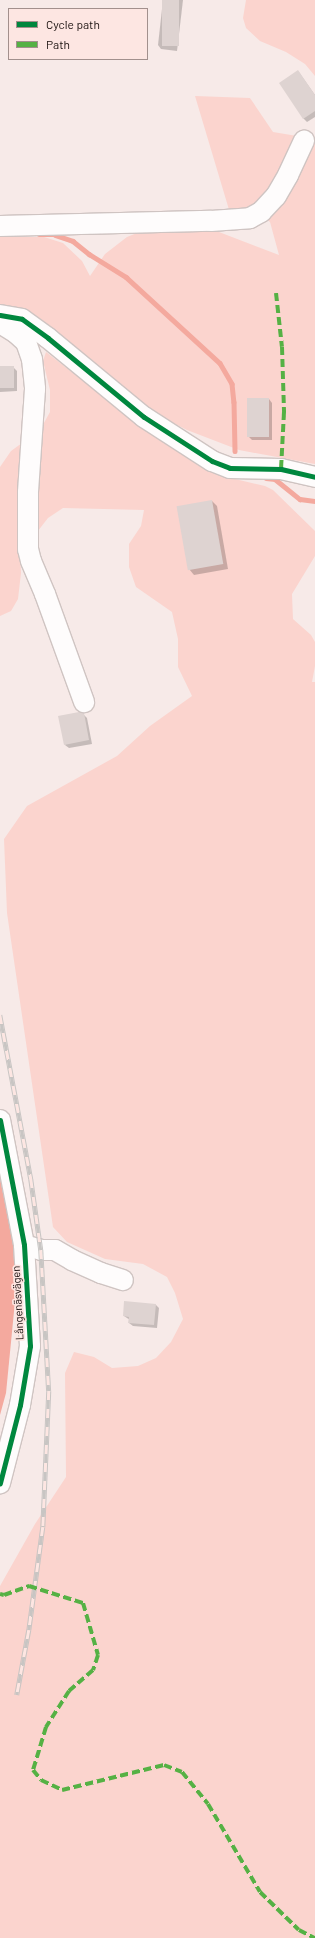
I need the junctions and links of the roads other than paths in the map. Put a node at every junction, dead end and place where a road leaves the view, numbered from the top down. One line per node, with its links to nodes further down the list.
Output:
1 (304, 140): 2 (street)
2 (0, 226)
3 (0, 314): 5 (street)
4 (0, 323): 6 (street)
5 (315, 477)
6 (84, 702)
7 (0, 1120): 8 (street, Långenäsvägen)
8 (24, 1245): 9 (street); 10 (street, Långenäsvägen)
9 (122, 1280)
10 (0, 1484)

